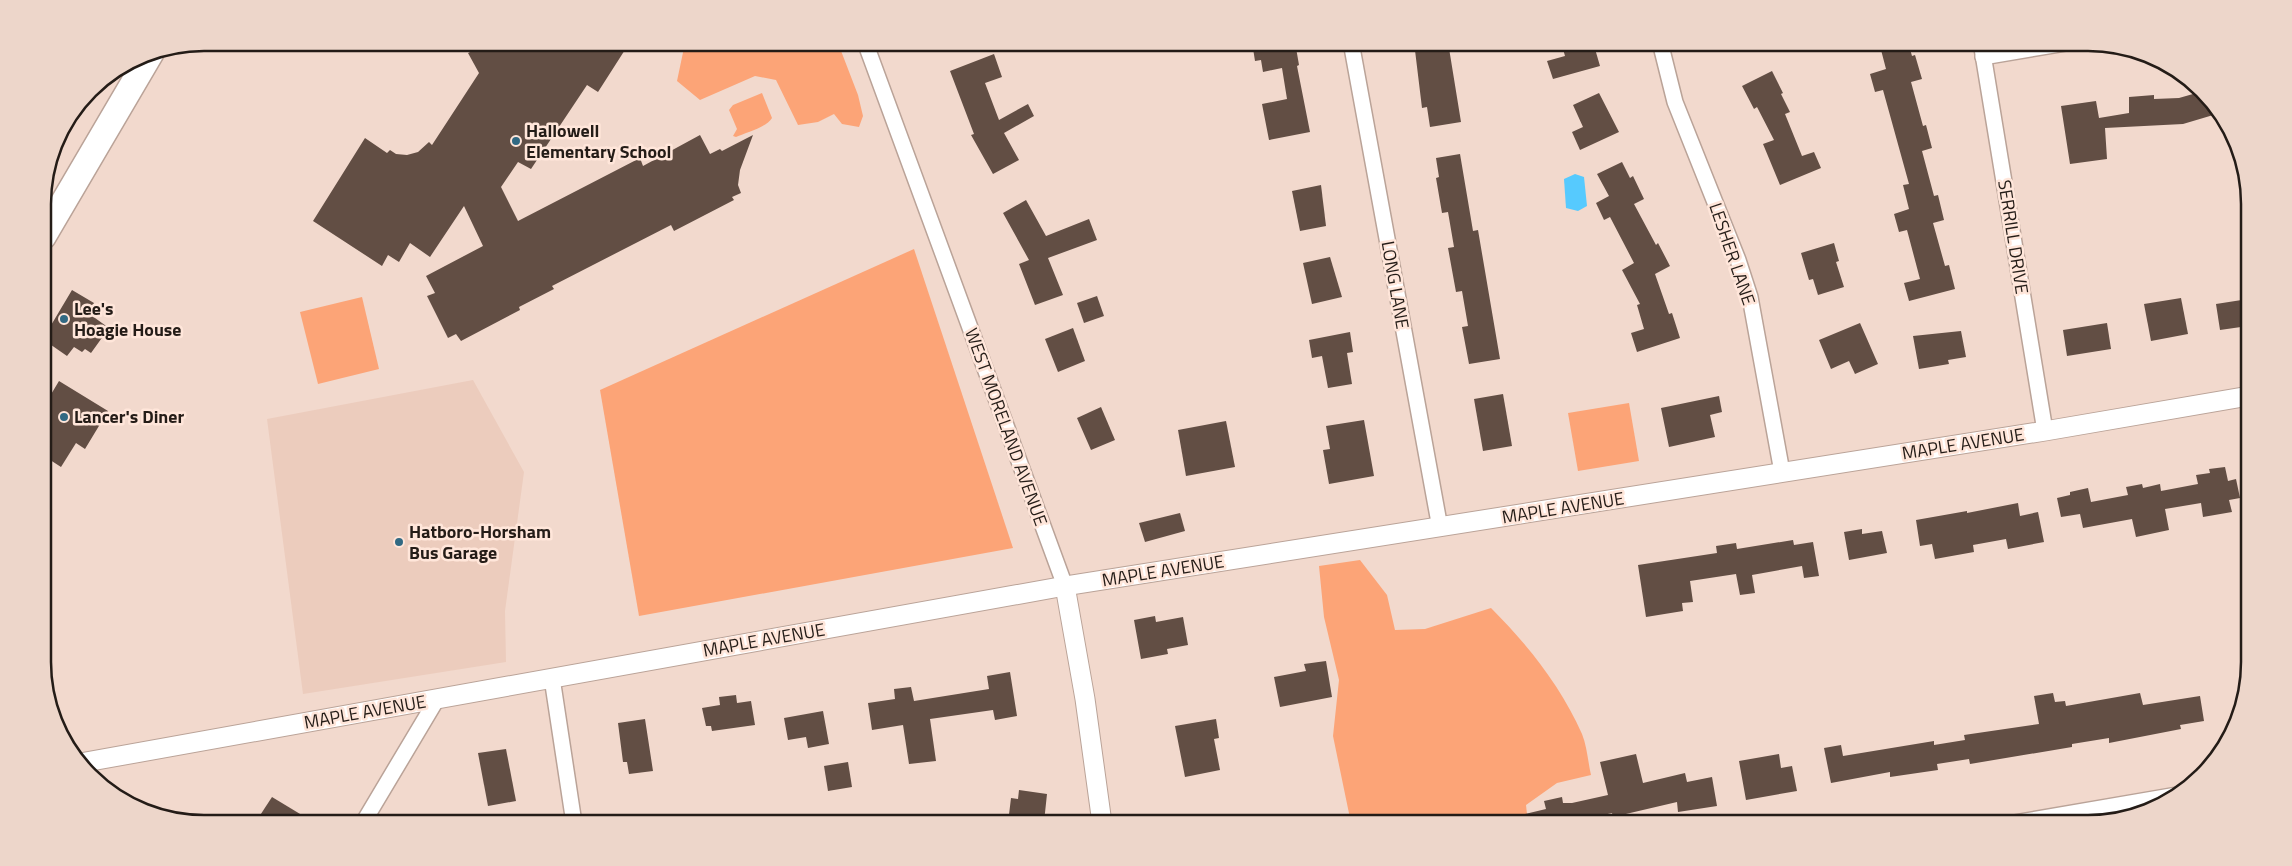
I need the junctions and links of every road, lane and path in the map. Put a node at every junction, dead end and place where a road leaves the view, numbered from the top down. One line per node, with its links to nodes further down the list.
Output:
1 (1353, 51): 10 (street, LONG LANE)
2 (1662, 51): 9 (street, LESHER LANE)
3 (1982, 51): 8 (street, SERRILL DRIVE)
4 (869, 52): 11 (street, WEST MORELAND AVENUE)
5 (145, 63): 6 (highway)
6 (52, 222)
7 (2241, 397): 8 (street, MAPLE AVENUE)
8 (2045, 431): 9 (street, MAPLE AVENUE)
9 (1782, 472): 10 (street, MAPLE AVENUE)
10 (1440, 528): 11 (street, MAPLE AVENUE)
11 (1065, 586): 12 (street, MAPLE AVENUE); 19 (street, WEST MORELAND AVENUE)
12 (552, 678): 13 (street, MAPLE AVENUE); 18 (street)
13 (437, 699): 14 (street, MAPLE AVENUE); 17 (street)
14 (88, 762)
15 (2152, 800): 16 (street)
16 (2068, 814)
17 (368, 815)
18 (573, 815)
19 (1101, 815)

